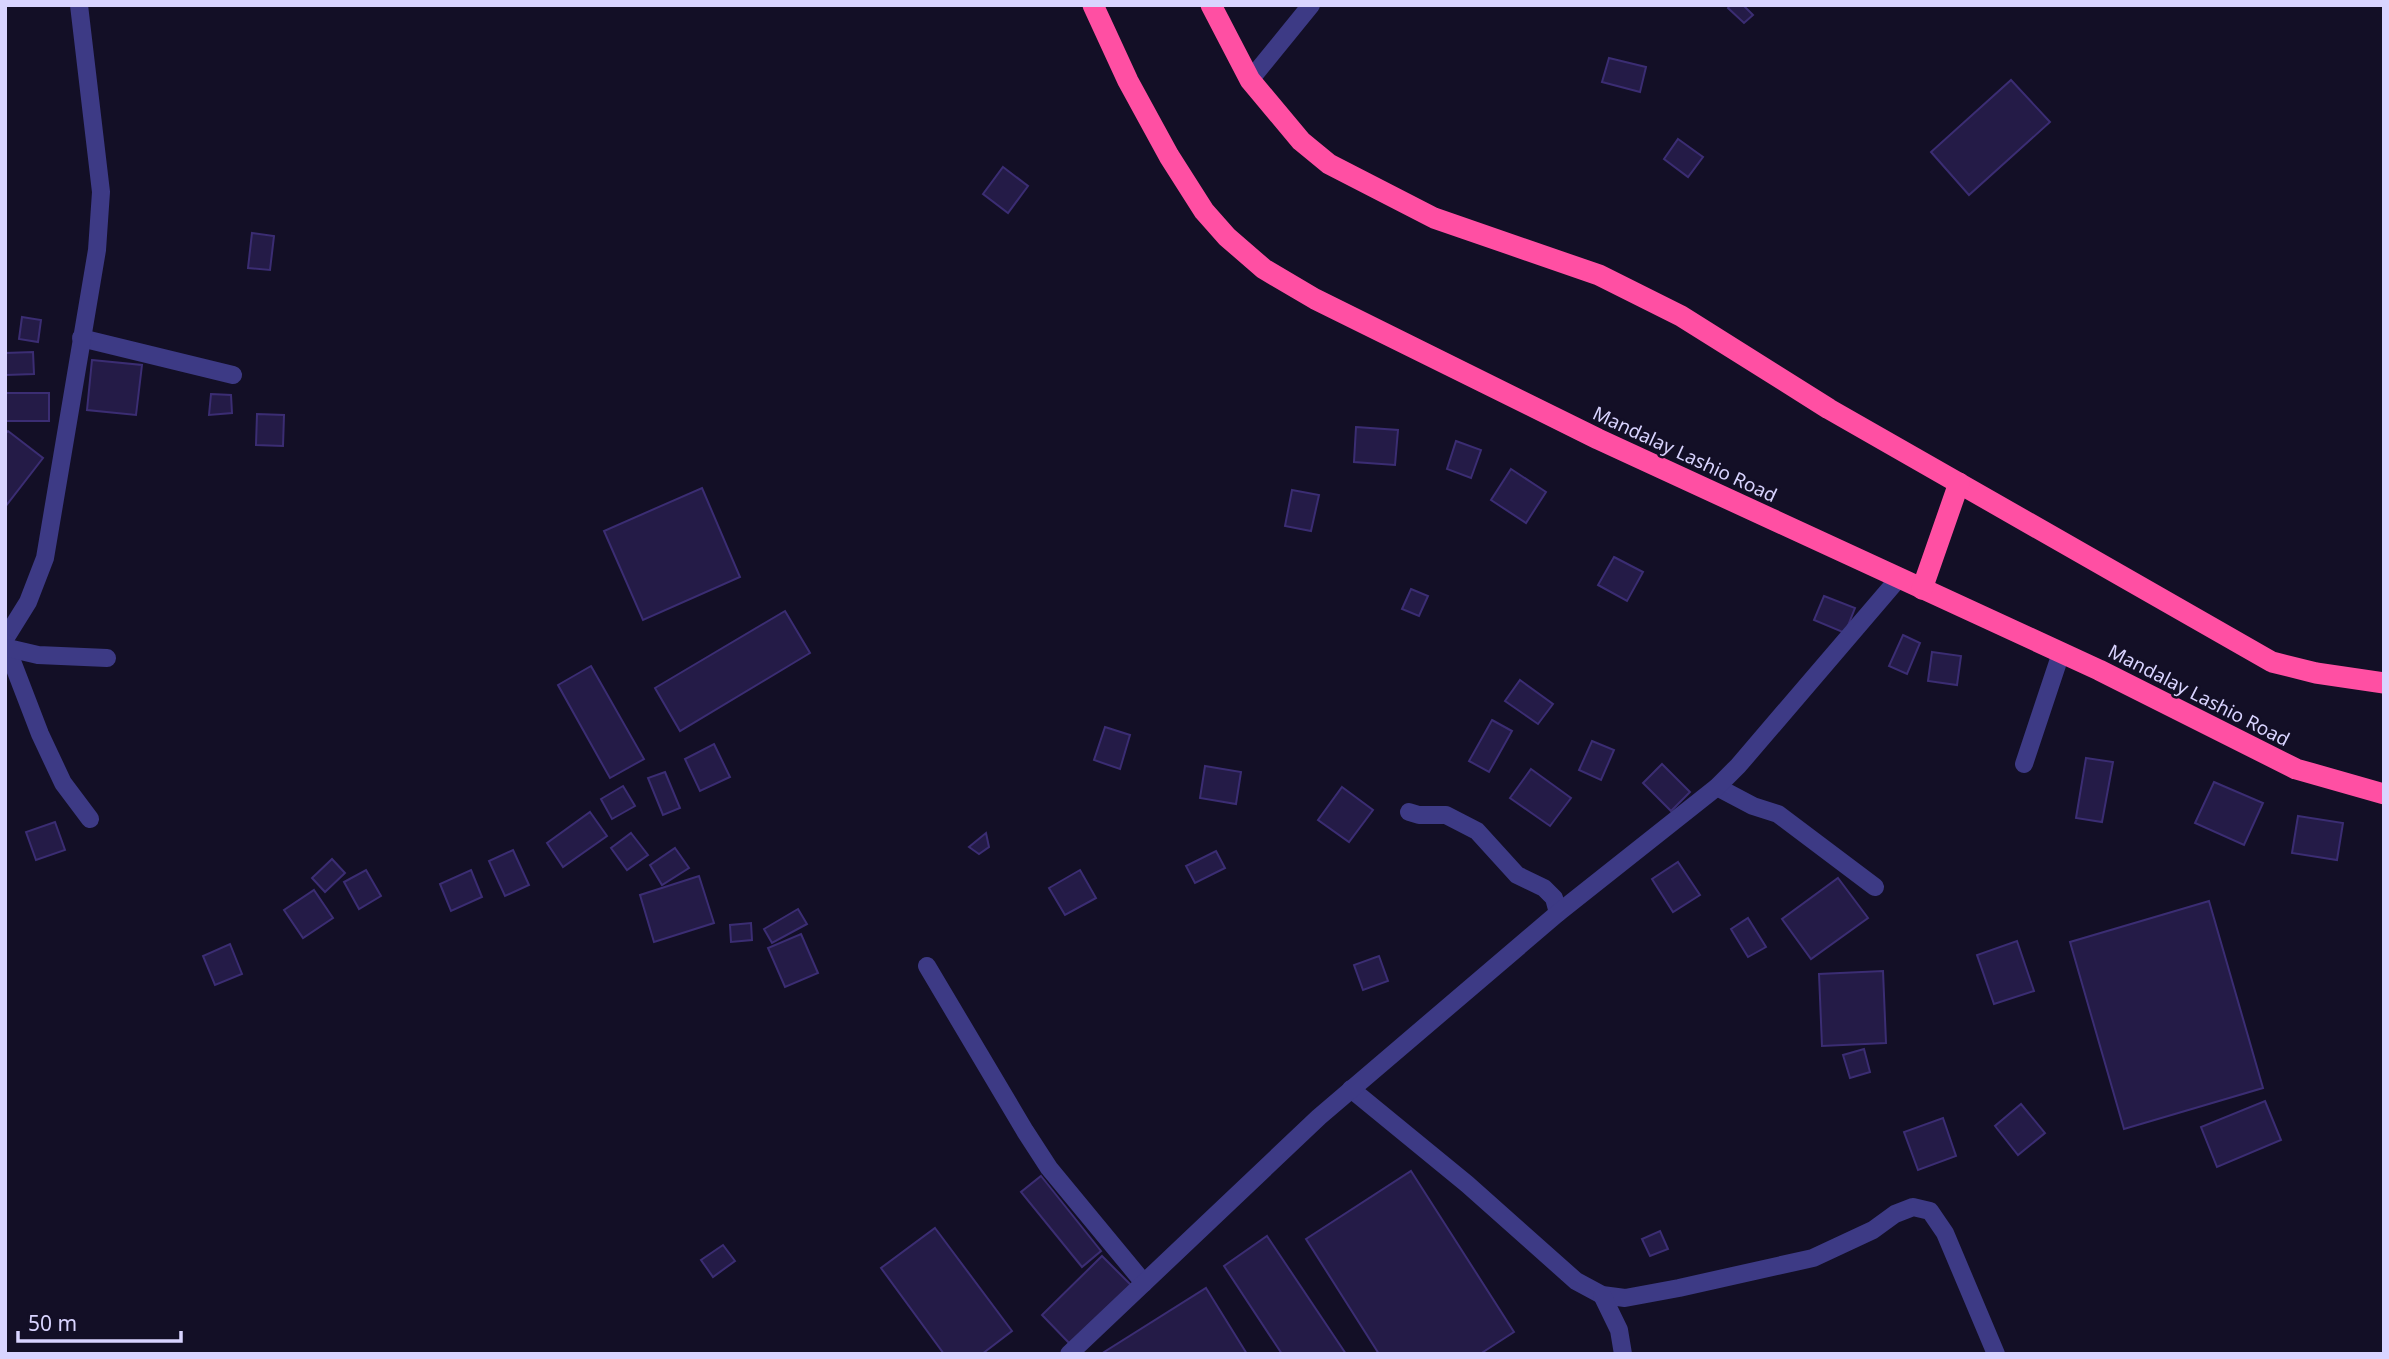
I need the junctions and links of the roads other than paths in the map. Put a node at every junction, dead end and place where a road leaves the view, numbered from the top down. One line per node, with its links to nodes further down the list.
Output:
1 (79, 5): 6 (street)
2 (1093, 5): 9 (highway, Mandalay Lashio Road)
3 (1211, 5): 5 (highway)
4 (1311, 5): 5 (street)
5 (1250, 80): 8 (highway)
6 (81, 338): 7 (street); 11 (street)
7 (233, 375)
8 (1959, 483): 10 (highway); 14 (highway)
9 (1899, 578): 10 (highway, Mandalay Lashio Road); 16 (street)
10 (1922, 589): 12 (highway, Mandalay Lashio Road)
11 (6, 643): 13 (street); 19 (street)
12 (2061, 653): 15 (street); 17 (highway, Mandalay Lashio Road)
13 (107, 658)
14 (2384, 684)
15 (2024, 764)
16 (1717, 787): 20 (street); 21 (street)
17 (2384, 794)
18 (1409, 812): 21 (street)
19 (90, 819)
20 (1875, 887)
21 (1558, 913): 23 (street)
22 (927, 966): 24 (street)
23 (1351, 1089): 24 (street); 25 (street)
24 (1144, 1283): 26 (street)
25 (1602, 1295): 27 (street); 28 (street)
26 (1069, 1354)
27 (1623, 1354)
28 (1996, 1354)

